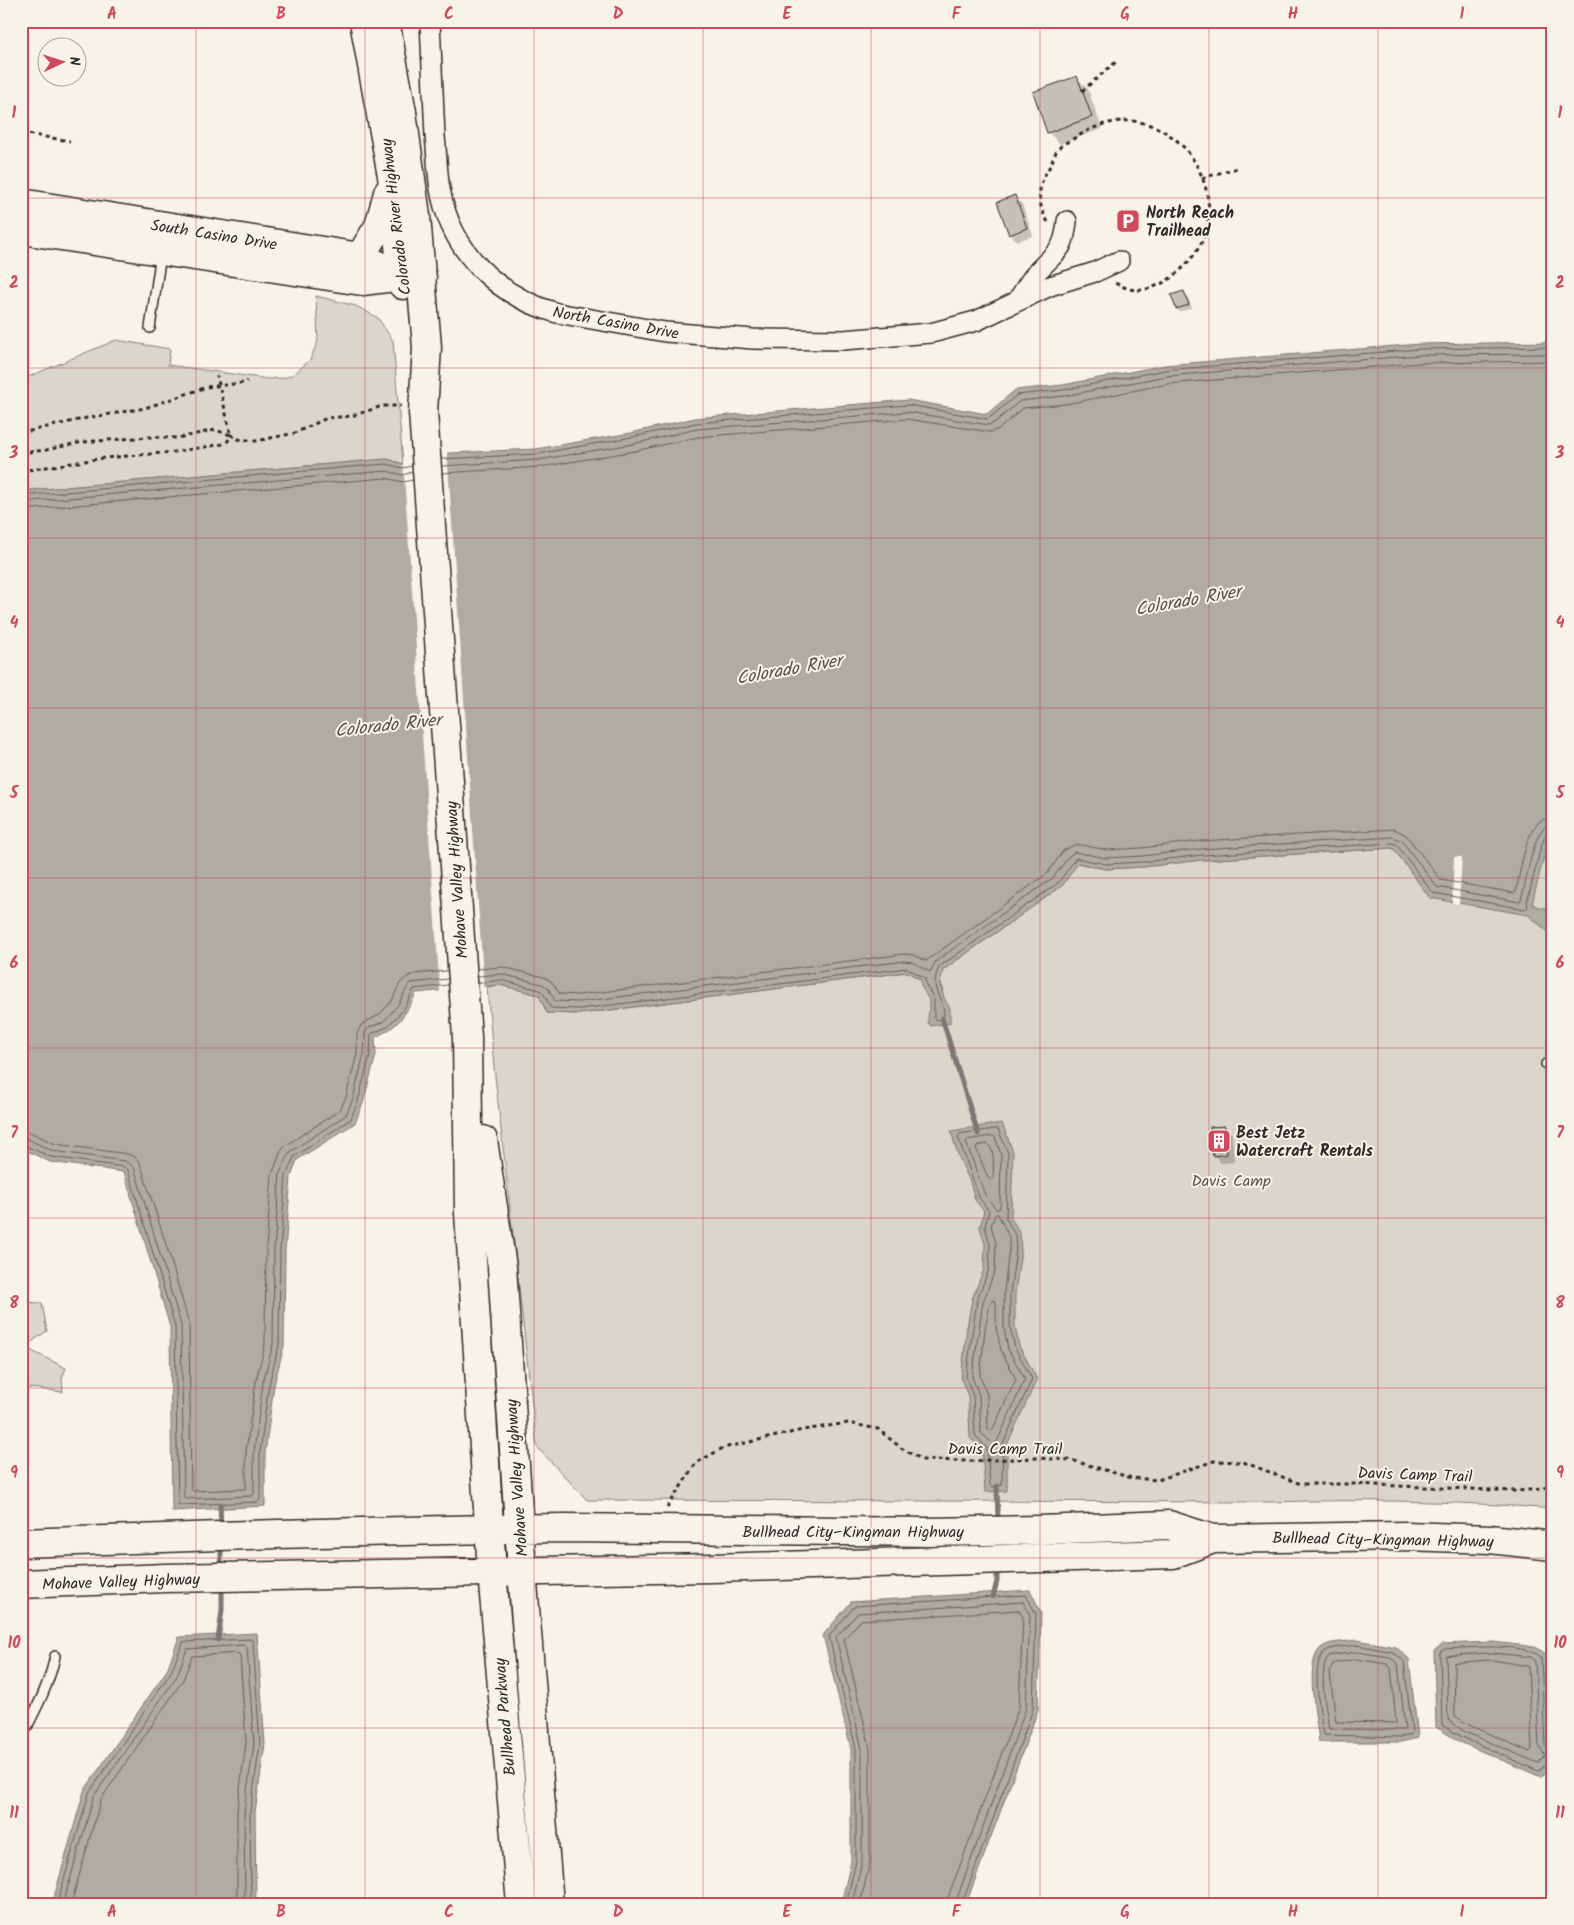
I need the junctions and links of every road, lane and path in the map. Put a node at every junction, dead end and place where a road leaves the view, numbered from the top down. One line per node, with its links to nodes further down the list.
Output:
1 (364, 21): 9 (main road, Colorado River Highway)
2 (386, 21): 19 (main road, Colorado River Highway)
3 (430, 21): 20 (street, North Casino Drive)
4 (1116, 62): 5 (path)
5 (1082, 91)
6 (21, 133): 7 (path)
7 (70, 141)
8 (1237, 168): 10 (path)
9 (392, 176): 16 (main road); 19 (main road, Colorado River Highway)
10 (1202, 178): 14 (path); 18 (path)
11 (21, 204): 16 (main road, South Casino Drive)
12 (1067, 221): 14 (street, North Casino Drive)
13 (21, 230): 15 (main road, South Casino Drive)
14 (1063, 243): 20 (street, North Casino Drive)
15 (161, 252): 19 (main road, South Casino Drive); 21 (lane)
16 (360, 257): 19 (main road, South Casino Drive)
17 (1119, 261): 18 (street, North Casino Drive)
18 (1095, 272): 20 (street, North Casino Drive)
19 (412, 277): 25 (main road, Colorado River Highway)
20 (1017, 301)
21 (150, 328)
22 (217, 376): 24 (path)
23 (247, 381): 24 (path)
24 (220, 386): 26 (path); 27 (path)
25 (412, 409): 27 (path); 30 (main road, Colorado River Highway)
26 (21, 433)
27 (231, 435): 28 (path); 29 (path)
28 (21, 453)
29 (21, 471)
30 (445, 722): 31 (main road, Mohave Valley Highway)
31 (467, 1037): 34 (main road, Mohave Valley Highway); 35 (main road, Mohave Valley Highway)
32 (1553, 1484): 33 (path, Davis Camp Trail)
33 (667, 1508)
34 (490, 1529): 35 (main road, Bullhead City–Kingman Highway); 37 (main road, Mohave Valley Highway); 40 (main road, Bullhead Parkway)
35 (519, 1529): 36 (main road, Bullhead City–Kingman Highway); 39 (main road, Mohave Valley Highway)
36 (1214, 1539): 38 (main road, Bullhead City–Kingman Highway); 39 (main road, Bullhead City–Kingman Highway)
37 (21, 1543)
38 (1553, 1546)
39 (522, 1571): 40 (main road, Mohave Valley Highway); 45 (main road, Bullhead Parkway)
40 (492, 1572): 41 (main road, Mohave Valley Highway); 44 (main road, Bullhead Parkway)
41 (21, 1584)
42 (55, 1656): 43 (lane)
43 (21, 1739)
44 (521, 1904)
45 (549, 1904)

